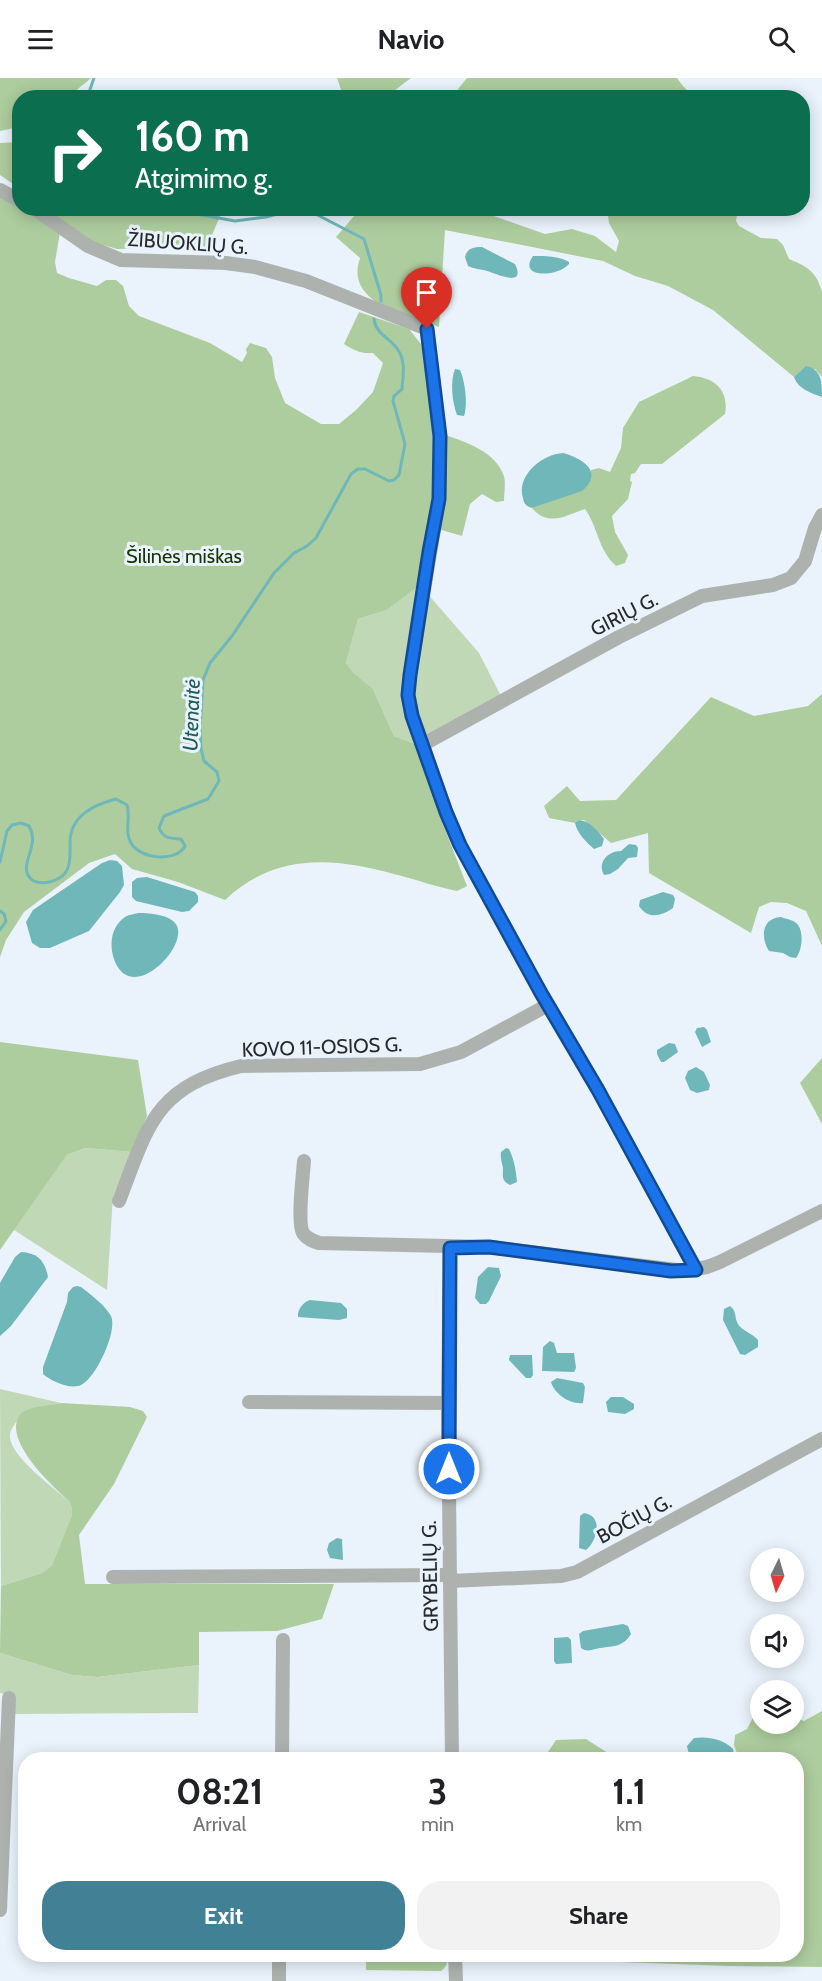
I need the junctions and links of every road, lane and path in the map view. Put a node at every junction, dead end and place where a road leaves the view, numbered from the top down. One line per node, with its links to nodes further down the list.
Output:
1 (45, 216): 3 (street, ŽIBUOKLIŲ G.)
2 (822, 515): 3 (street, GIRIŲ G.)
3 (422, 745): 4 (street)
4 (548, 1005): 6 (street, KOVO 11-OSIOS G.); 9 (street)
5 (304, 1161): 8 (street)
6 (119, 1201)
7 (822, 1211): 9 (street)
8 (450, 1248): 9 (street); 11 (street, GRYBELIŲ G.)
9 (696, 1270)
10 (249, 1402): 11 (street)
11 (448, 1403): 14 (street, GRYBELIŲ G.)
12 (822, 1439): 14 (street, BOČIŲ G.)
13 (113, 1577): 14 (street, BOČIŲ G.)
14 (450, 1578): 18 (street, GRYBELIŲ G.)
15 (283, 1640): 17 (street)
16 (9, 1698): 19 (street)
17 (282, 1752)
18 (452, 1752)
19 (0, 1910)
20 (279, 1962): 22 (street)
21 (455, 1962): 23 (street)
22 (279, 1981)
23 (456, 1981)

